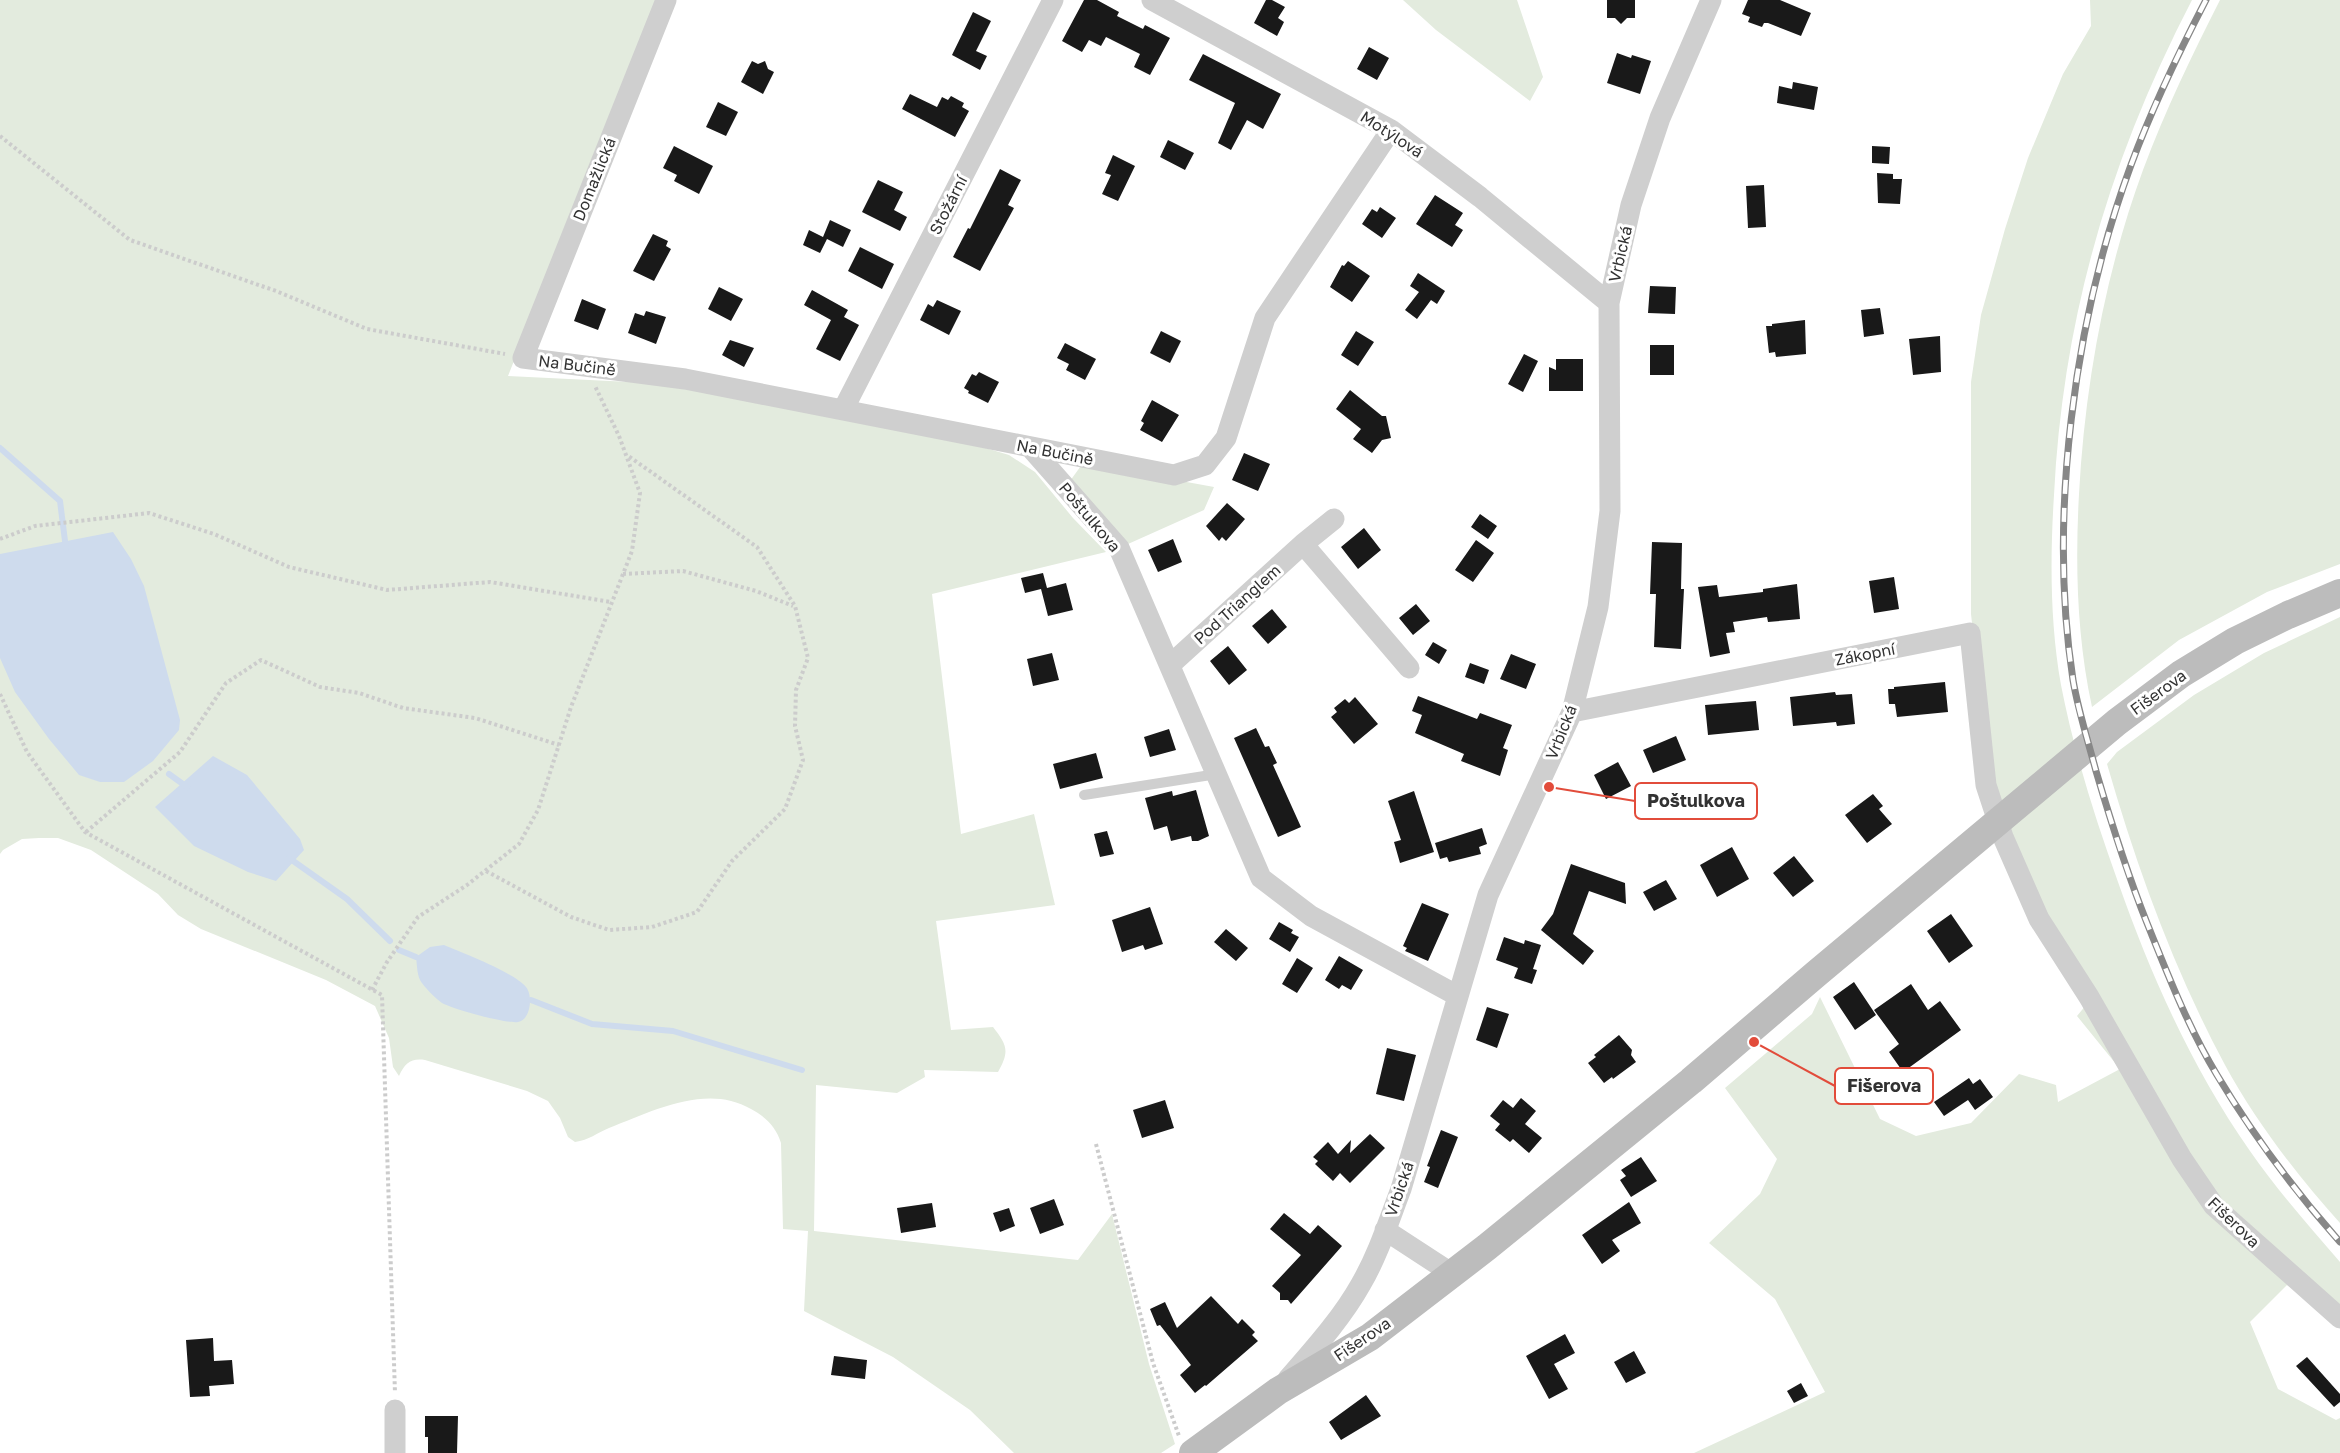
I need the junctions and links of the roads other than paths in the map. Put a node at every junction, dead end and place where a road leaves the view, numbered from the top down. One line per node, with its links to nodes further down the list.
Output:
1 (666, 0): 7 (street, Domažlická)
2 (1053, 0): 8 (street, Stožární)
3 (1152, 0): 5 (street, Motýlová)
4 (1711, 0): 6 (street, Vrbická)
5 (1391, 130): 6 (street, Motýlová); 9 (street, Na Bučině)
6 (1609, 303): 15 (street, Vrbická)
7 (523, 357): 8 (street, Na Bučině)
8 (843, 410): 9 (street, Na Bučině)
9 (1030, 447): 13 (street, Poštulkova)
10 (1334, 519): 11 (street, Pod Trianglem)
11 (1303, 544): 13 (street, Pod Trianglem); 14 (street)
12 (2340, 593): 18 (street, Fišerova)
13 (1170, 665): 16 (street, Poštulkova)
14 (1409, 668)
15 (1572, 712): 18 (street, Zákopní); 19 (street, Vrbická)
16 (1216, 774): 17 (lane); 19 (street, Poštulkova)
17 (1084, 795)
18 (2001, 819): 21 (street, Fišerova); 22 (street, Fišerova)
19 (1458, 996): 20 (street, Vrbická)
20 (1385, 1230): 21 (street); 23 (street, Vrbická)
21 (1450, 1273): 23 (street, Fišerova)
22 (2340, 1318)
23 (1278, 1391): 25 (street, Vrbická)
24 (395, 1410): 26 (street)
25 (1188, 1448)
26 (394, 1453)

